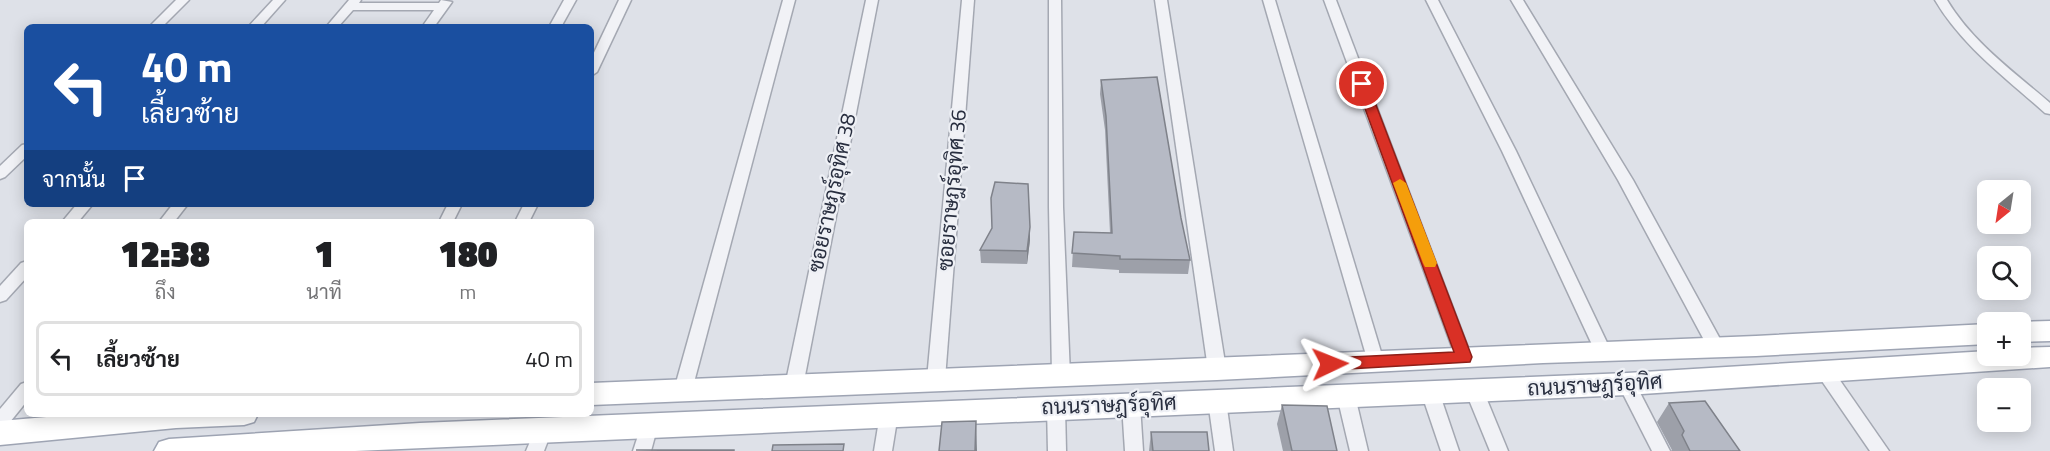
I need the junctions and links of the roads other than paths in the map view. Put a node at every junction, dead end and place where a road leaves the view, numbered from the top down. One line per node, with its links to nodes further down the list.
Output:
1 (183, 0): 17 (street)
2 (279, 0): 18 (street)
3 (570, 0): 21 (street)
4 (625, 0): 22 (street)
5 (789, 0): 48 (street)
6 (872, 0): 47 (street, ซอยราษฎร์อุทิศ 38)
7 (968, 0): 45 (street, ซอยราษฎร์อุทิศ 36)
8 (1055, 0): 43 (street)
9 (1161, 0): 41 (street)
10 (1269, 0): 40 (street)
11 (1330, 0): 38 (street)
12 (1432, 0): 37 (street)
13 (1517, 0): 36 (street)
14 (1941, 0): 23 (street)
15 (353, 3): 16 (street); 19 (street)
16 (445, 4): 20 (street)
17 (158, 24)
18 (257, 24)
19 (335, 24)
20 (430, 24)
21 (557, 24)
22 (594, 66)
23 (2050, 110)
24 (24, 151): 25 (street)
25 (0, 174)
26 (83, 207): 28 (street)
27 (178, 207): 29 (street)
28 (72, 219)
29 (168, 219)
30 (24, 270): 31 (street)
31 (0, 296)
32 (2050, 331): 33 (main road)
33 (2031, 332)
34 (1977, 335): 35 (main road, ถนนราษฎร์อุทิศ)
35 (1756, 346): 36 (main road, ถนนราษฎร์อุทิศ); 44 (main road)
36 (1717, 348): 37 (main road, ถนนราษฎร์อุทิศ)
37 (1603, 351): 38 (main road, ถนนราษฎร์อุทิศ)
38 (1464, 357): 40 (main road, ถนนราษฎร์อุทิศ)
39 (2050, 357): 42 (main road, ถนนราษฎร์อุทิศ)
40 (1376, 362): 41 (main road, ถนนราษฎร์อุทิศ)
41 (1217, 369): 43 (main road, ถนนราษฎร์อุทิศ)
42 (1824, 371): 44 (main road, ถนนราษฎร์อุทิศ); 75 (street)
43 (1061, 375): 45 (main road, ถนนราษฎร์อุทิศ)
44 (1779, 375): 46 (main road, ถนนราษฎร์อุทิศ)
45 (936, 379): 47 (main road, ถนนราษฎร์อุทิศ)
46 (1627, 384): 49 (main road, ถนนราษฎร์อุทิศ); 74 (street)
47 (794, 386): 48 (main road, ถนนราษฎร์อุทิศ)
48 (683, 390): 52 (main road, ถนนราษฎร์อุทิศ)
49 (1474, 390): 50 (main road, ถนนราษฎร์อุทิศ); 73 (street)
50 (1430, 392): 53 (main road, ถนนราษฎร์อุทิศ); 72 (street)
51 (24, 393): 60 (street)
52 (594, 394)
53 (1346, 396): 54 (main road, ถนนราษฎร์อุทิศ); 71 (street)
54 (1217, 401): 55 (main road, ถนนราษฎร์อุทิศ); 70 (street)
55 (1131, 405): 56 (main road, ถนนราษฎร์อุทิศ); 69 (street)
56 (1056, 407): 57 (main road, ถนนราษฎร์อุทิศ); 68 (street)
57 (889, 414): 62 (main road, ถนนราษฎร์อุทิศ); 67 (street)
58 (176, 417): 59 (main road)
59 (81, 420): 61 (main road)
60 (0, 422)
61 (0, 433)
62 (646, 438): 63 (main road, ถนนราษฎร์อุทิศ)
63 (539, 440): 64 (main road, ถนนราษฎร์อุทิศ)
64 (416, 443): 65 (main road, ถนนราษฎร์อุทิศ)
65 (321, 446): 66 (main road, ถนนราษฎร์อุทิศ)
66 (169, 451)
67 (883, 451)
68 (1057, 451)
69 (1134, 451)
70 (1224, 451)
71 (1359, 451)
72 (1450, 451)
73 (1499, 451)
74 (1661, 451)
75 (1880, 451)

